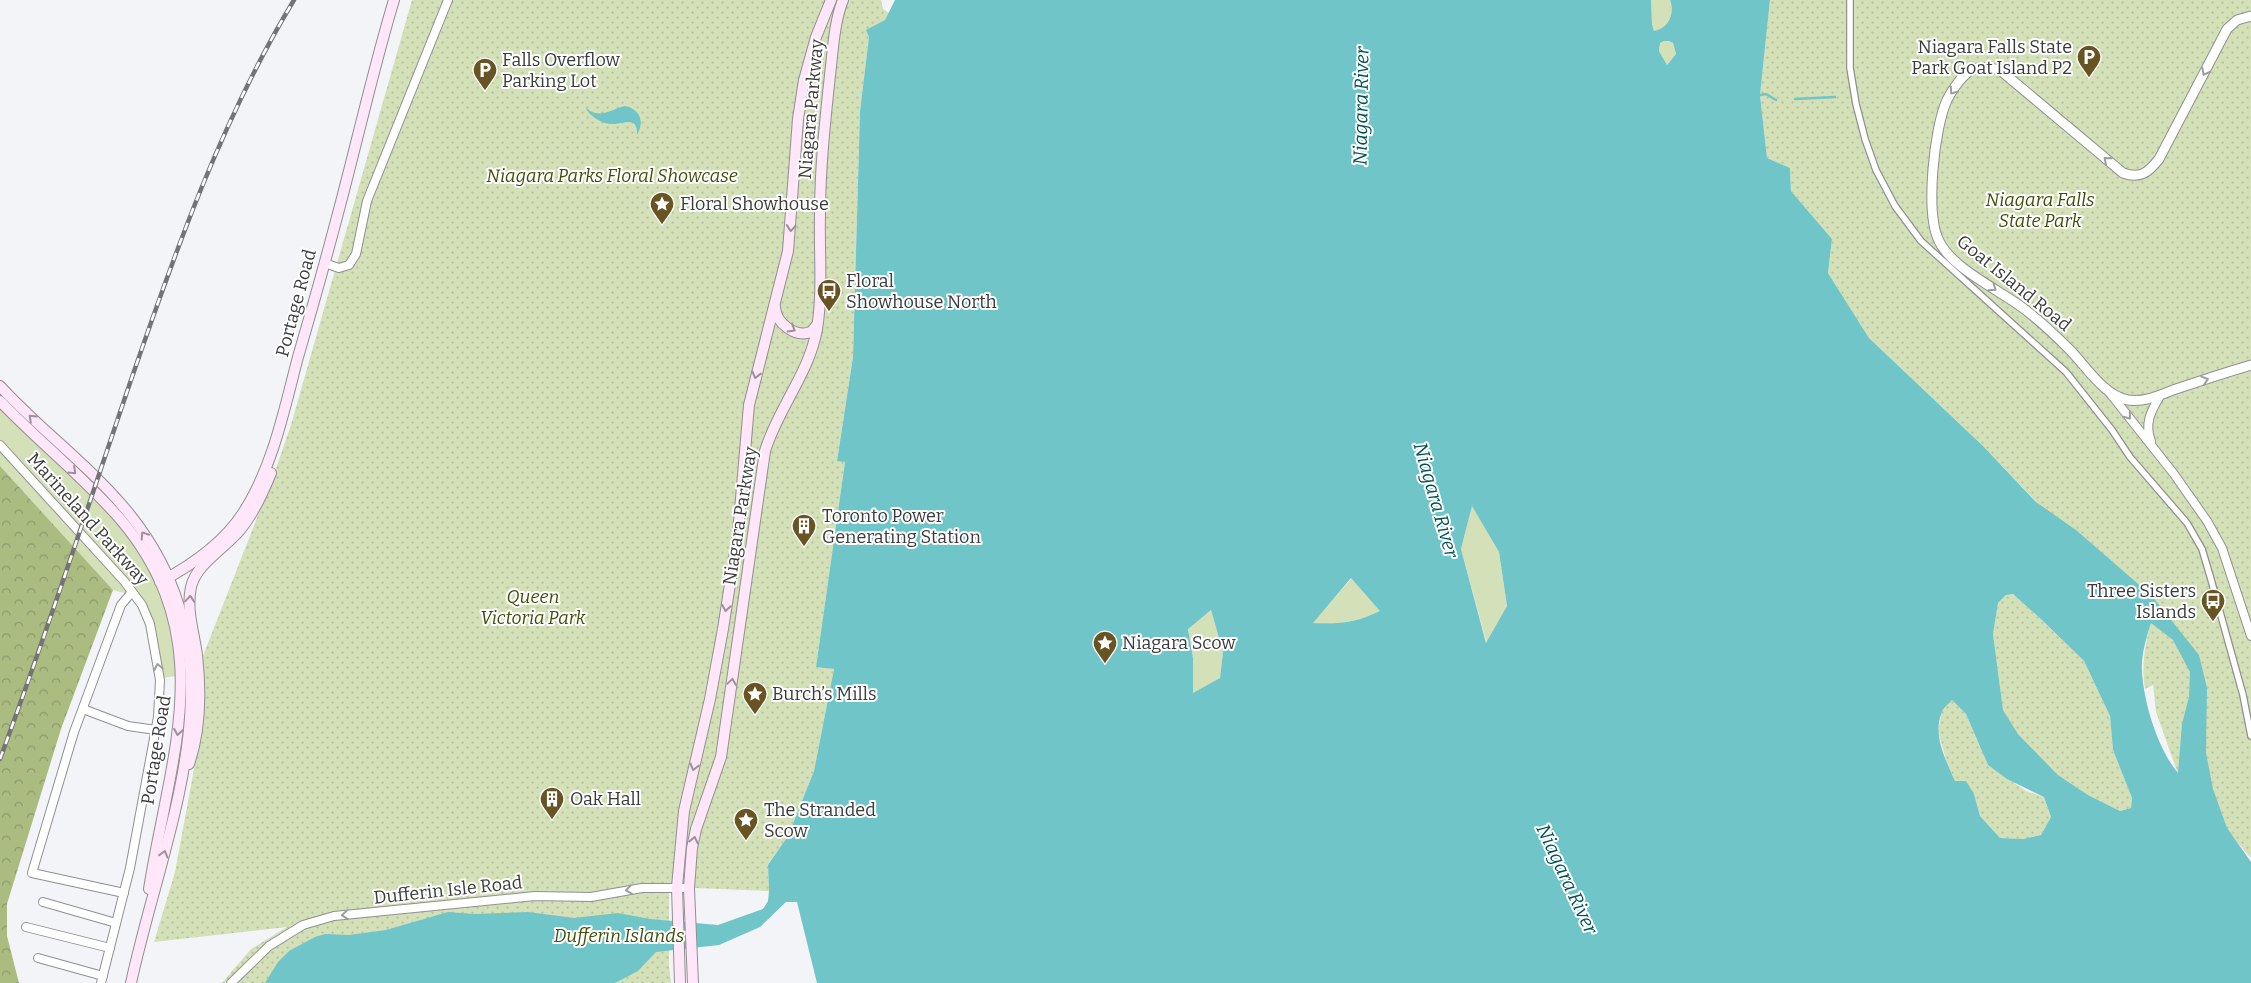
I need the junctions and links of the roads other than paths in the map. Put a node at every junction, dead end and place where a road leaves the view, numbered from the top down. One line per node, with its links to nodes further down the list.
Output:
1 (394, 0): 7 (main road, Portage Road)
2 (448, 0): 7 (street)
3 (830, 0): 8 (main road, Niagara Parkway, one-way to 8)
4 (843, 0): 9 (main road, Niagara Parkway)
5 (1850, 0): 23 (street)
6 (2251, 16): 12 (street, Goat Island Road, one-way to 12)
7 (324, 263): 15 (main road, Portage Road)
8 (776, 303): 9 (main road, one-way to 9); 25 (main road, Niagara Parkway, one-way to 25)
9 (818, 323): 26 (main road, Niagara Parkway, one-way to 9)
10 (2251, 365): 13 (street, Goat Island Road, one-way to 10)
11 (0, 386): 18 (main road, Marineland Parkway, one-way to 11)
12 (2104, 387): 13 (street, Goat Island Road); 17 (street, Goat Island Road, one-way to 17)
13 (2160, 396): 17 (street)
14 (0, 400): 18 (main road, Marineland Parkway, one-way to 18)
15 (283, 411): 18 (main road, Portage Road); 24 (main road, one-way to 15)
16 (0, 445): 19 (street, Marineland Parkway)
17 (2152, 445): 20 (street, Goat Island Road)
18 (164, 580): 24 (main road, Portage Road); 31 (main road, Portage Road, one-way to 31)
19 (132, 592): 21 (street); 22 (street, Marineland Parkway, one-way to 19)
20 (2251, 636)
21 (83, 709): 22 (street); 27 (street)
22 (156, 730): 27 (street, Marineland Parkway)
23 (2251, 736)
24 (177, 800): 31 (main road, Portage Road, one-way to 24)
25 (677, 887): 26 (street, Dufferin Isle Road); 36 (street, Dufferin Isle Road, one-way to 36); 37 (main road, Niagara Parkway)
26 (689, 888): 38 (main road, Niagara Parkway)
27 (124, 893): 29 (street)
28 (44, 902): 29 (street)
29 (116, 923): 32 (street)
30 (26, 927): 32 (street)
31 (142, 934): 35 (main road, Portage Road)
32 (110, 948): 34 (street)
33 (38, 958): 34 (street)
34 (102, 980)
35 (130, 983)
36 (231, 983)
37 (680, 983)
38 (693, 983)

